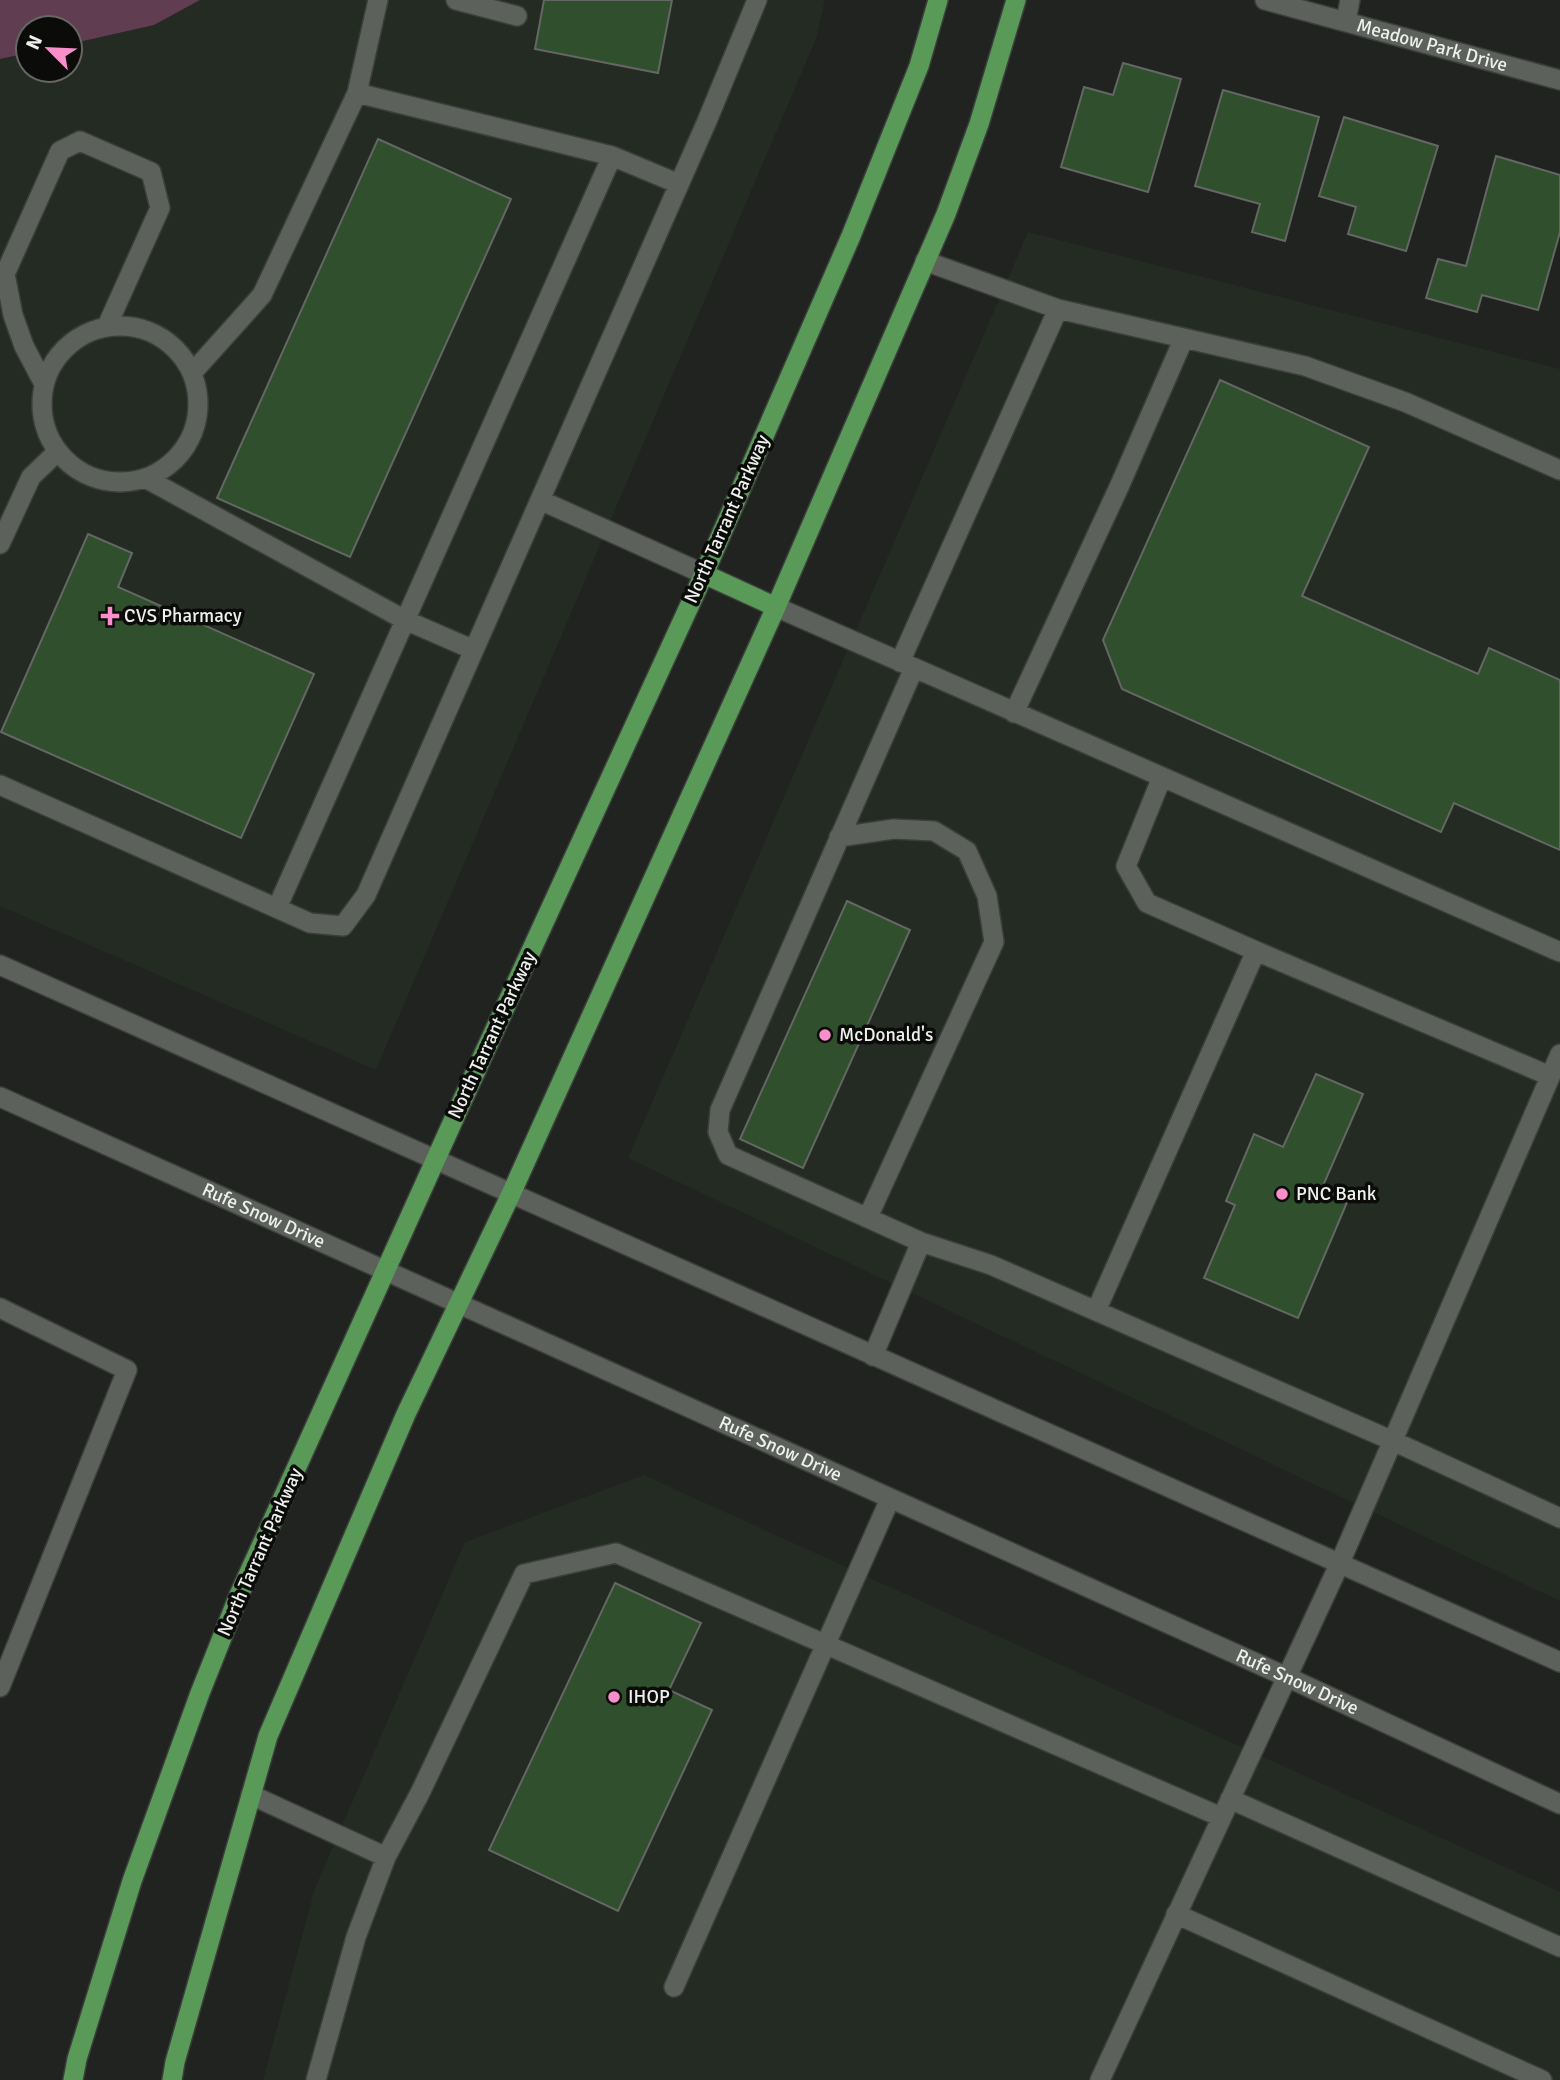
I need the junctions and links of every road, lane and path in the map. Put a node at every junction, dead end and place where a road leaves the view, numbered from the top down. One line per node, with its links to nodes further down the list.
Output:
1 (378, 0): 11 (main road)
2 (456, 0): 8 (main road)
3 (757, 0): 13 (main road)
4 (937, 0): 25 (main road, North Tarrant Parkway)
5 (1016, 0): 14 (main road)
6 (1265, 0): 9 (main road, Meadow Park Drive)
7 (1350, 0): 9 (main road)
8 (517, 16)
9 (1346, 21): 10 (main road, Meadow Park Drive)
10 (1560, 79)
11 (357, 93): 12 (main road); 18 (main road)
12 (612, 156): 13 (main road); 27 (main road)
13 (678, 184): 23 (main road)
14 (925, 261): 15 (main road); 26 (main road)
15 (1058, 309): 17 (main road); 29 (main road)
16 (107, 326): 18 (main road); 19 (main road); 19 (main road)
17 (1184, 338): 21 (main road); 30 (main road)
18 (193, 372): 22 (main road)
19 (44, 384): 20 (main road)
20 (56, 453): 22 (main road); 24 (main road)
21 (1560, 470)
22 (147, 479): 27 (main road)
23 (540, 500): 25 (main road); 28 (main road)
24 (0, 544)
25 (704, 574): 26 (main road); 41 (main road, North Tarrant Parkway)
26 (776, 607): 29 (main road); 42 (main road)
27 (405, 620): 28 (main road); 34 (main road)
28 (474, 650): 34 (main road)
29 (907, 665): 30 (main road); 33 (main road)
30 (1014, 713): 31 (main road)
31 (1162, 777): 35 (main road); 36 (main road)
32 (0, 785): 34 (main road)
33 (839, 837): 43 (main road); 43 (main road)
34 (276, 908)
35 (1256, 951): 39 (main road); 48 (main road)
36 (1560, 952)
37 (0, 965): 41 (main road)
38 (1560, 1054): 39 (main road)
39 (1550, 1076): 50 (main road)
40 (0, 1097): 45 (main road, Rufe Snow Drive)
41 (436, 1160): 42 (main road); 45 (main road, North Tarrant Parkway)
42 (511, 1194): 46 (main road); 49 (main road)
43 (868, 1217): 44 (main road)
44 (921, 1242): 48 (main road); 49 (main road)
45 (385, 1271): 46 (main road, Rufe Snow Drive); 66 (main road, North Tarrant Parkway)
46 (458, 1304): 51 (main road, Rufe Snow Drive); 58 (main road)
47 (0, 1308): 57 (main road)
48 (1096, 1311): 50 (main road)
49 (873, 1356): 53 (main road)
50 (1393, 1441): 52 (main road); 53 (main road)
51 (890, 1499): 54 (main road); 56 (main road, Rufe Snow Drive)
52 (1560, 1518)
53 (1339, 1565): 55 (main road); 56 (main road)
54 (826, 1645): 61 (main road); 62 (main road); 65 (main road)
55 (1560, 1662)
56 (1287, 1677): 59 (main road); 60 (main road, Rufe Snow Drive)
57 (0, 1688)
58 (251, 1795): 62 (main road); 67 (main road)
59 (1230, 1799): 61 (main road); 64 (main road)
60 (1560, 1804)
61 (1221, 1818): 63 (main road)
62 (386, 1857): 68 (main road)
63 (1176, 1914): 69 (main road); 70 (main road)
64 (1560, 1947)
65 (674, 1987)
66 (73, 2080)
67 (172, 2080)
68 (316, 2080)
69 (1100, 2080)
70 (1542, 2080)

